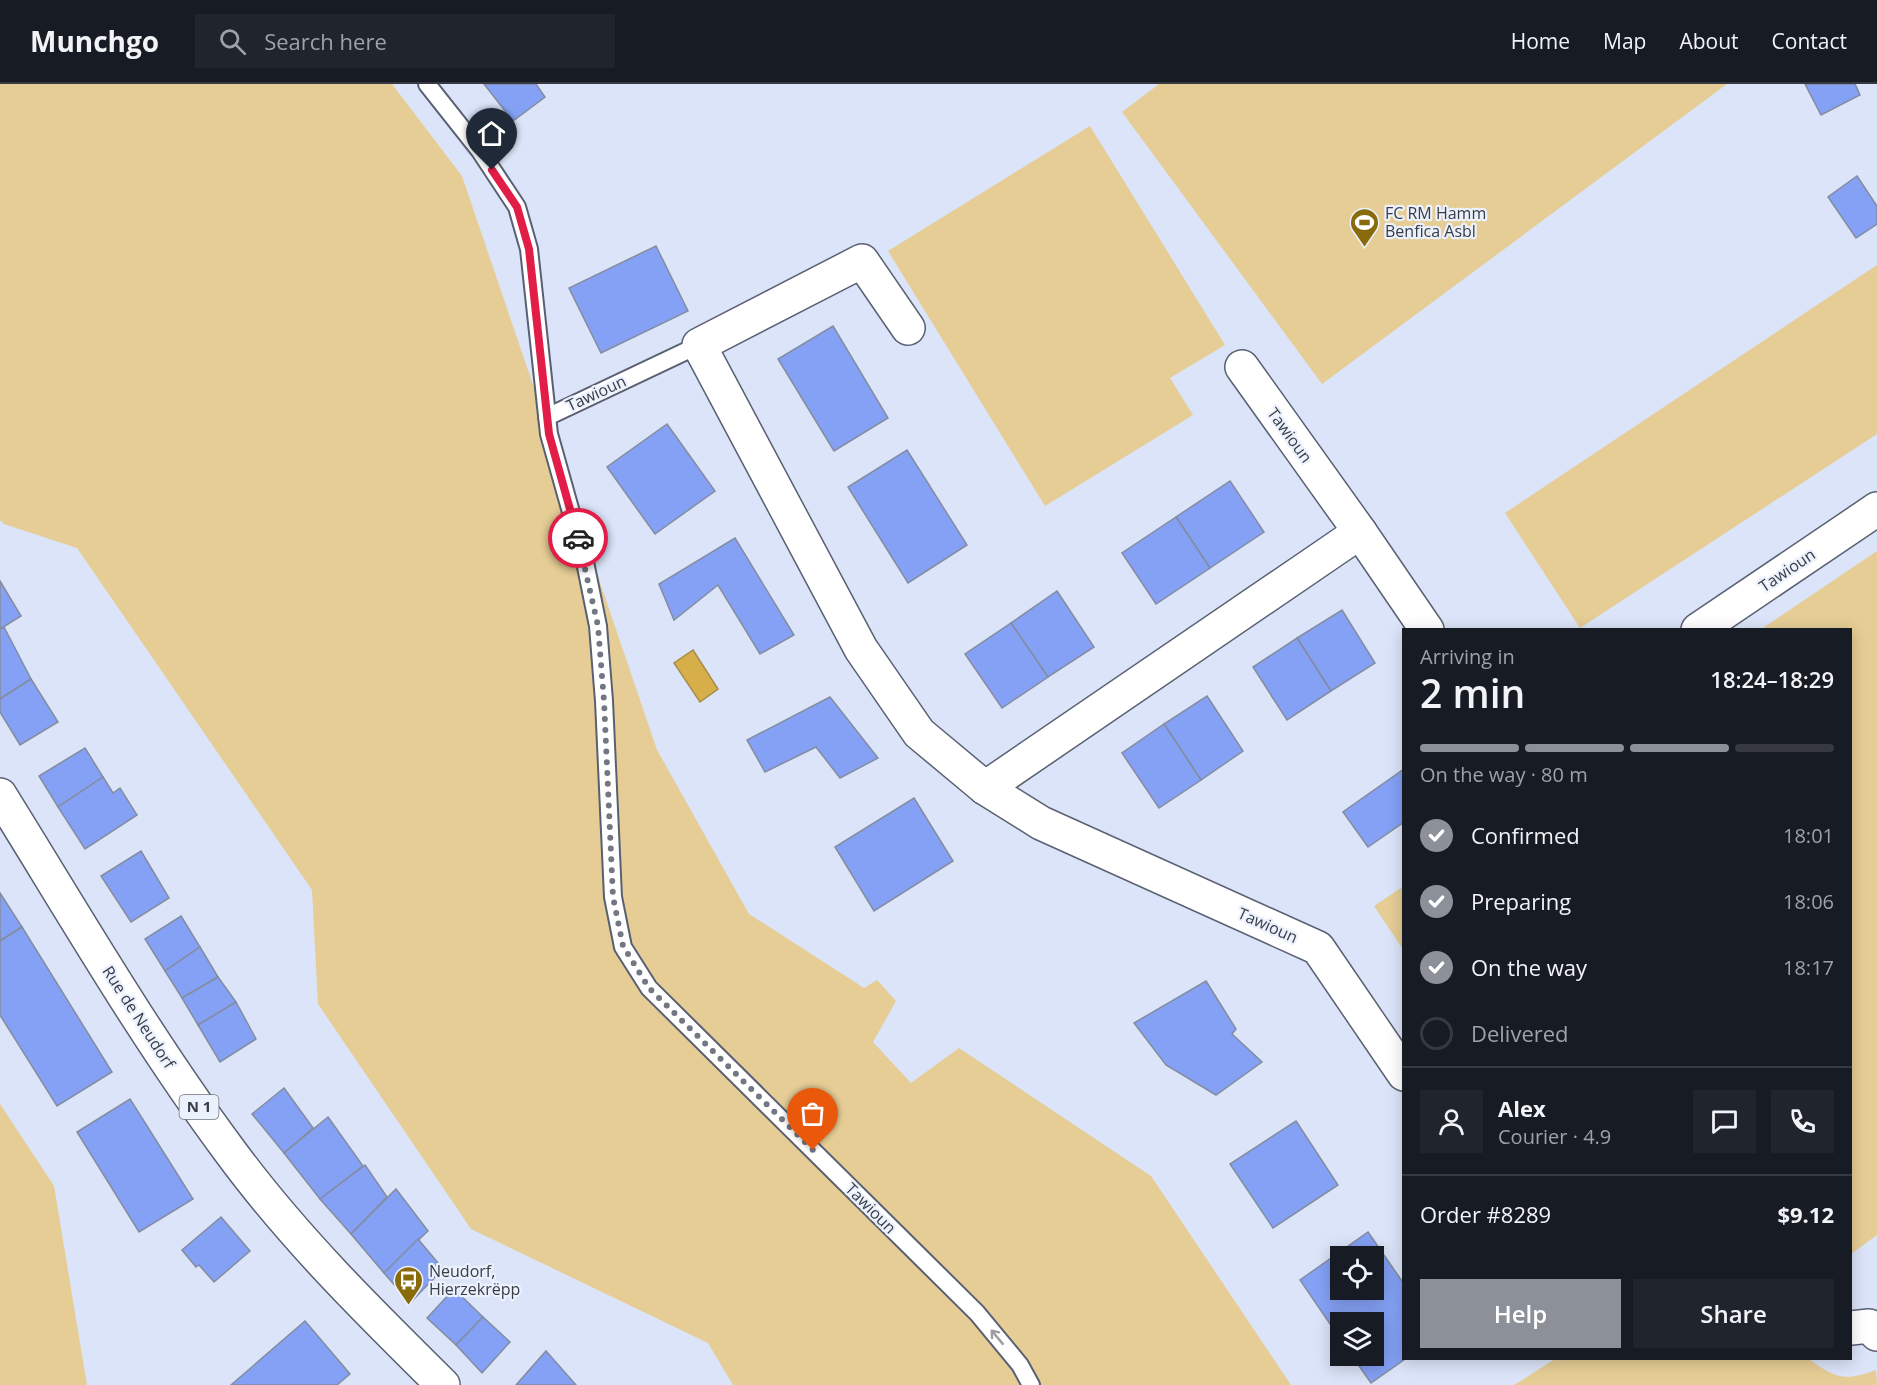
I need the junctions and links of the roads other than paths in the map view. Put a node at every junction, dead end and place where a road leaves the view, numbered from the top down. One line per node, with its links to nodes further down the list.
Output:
1 (427, 84): 5 (lane)
2 (908, 328): 3 (street, Tawioun)
3 (699, 345): 5 (lane, Tawioun); 10 (street, Tawioun)
4 (1242, 367): 7 (street, Tawioun)
5 (547, 417): 16 (lane, Tawioun, one-way to 5)
6 (1877, 509): 9 (street, Tawioun)
7 (1360, 532): 8 (street, Tawioun); 10 (street)
8 (1426, 628)
9 (1701, 628)
10 (985, 788): 12 (street, Tawioun)
11 (0, 795): 15 (street, Rue de Neudorf / N 1)
12 (1402, 1071)
13 (1852, 1328): 14 (street)
14 (1877, 1334)
15 (443, 1385)
16 (1031, 1385)

